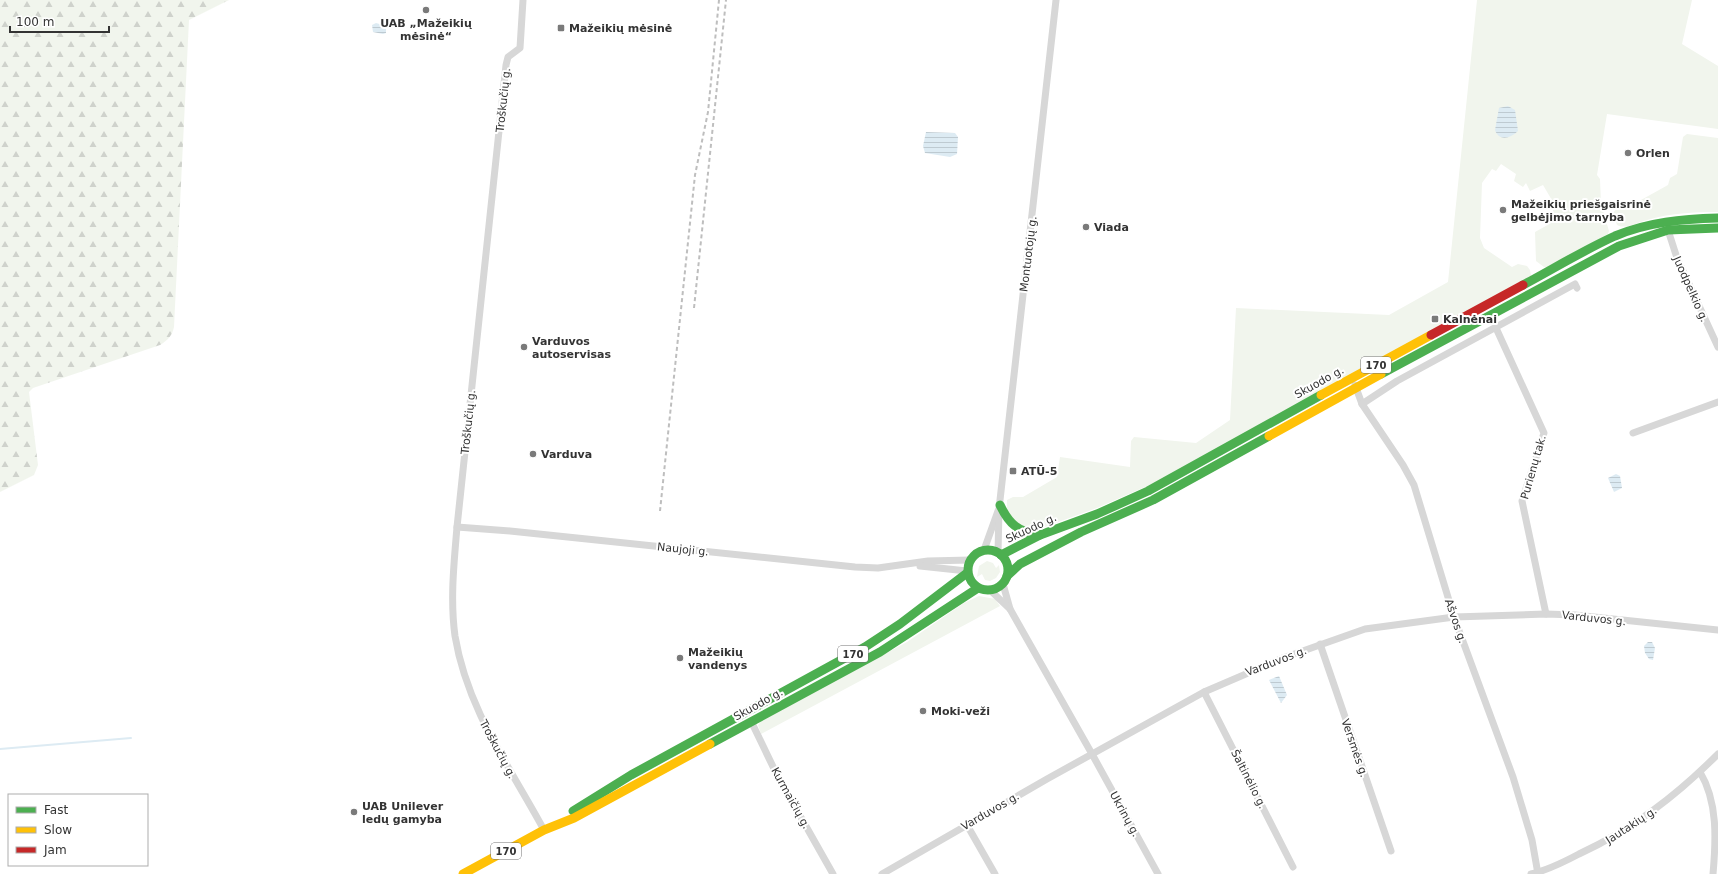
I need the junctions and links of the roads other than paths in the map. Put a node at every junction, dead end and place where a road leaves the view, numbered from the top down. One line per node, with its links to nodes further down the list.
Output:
1 (523, 0): 15 (street, Troškučių g.)
2 (1056, 0): 14 (street, Montuotojų g.)
3 (1718, 218): 9 (main road, Skuodo g. / 170)
4 (1718, 228): 5 (main road, 170)
5 (1668, 230): 8 (street, Juodpelkio g.); 10 (main road, 170)
6 (1577, 288): 7 (street)
7 (1496, 328): 12 (street); 26 (street, Purienų tak.)
8 (1718, 347)
9 (1352, 378): 10 (street, Ašvos g.); 16 (main road, Skuodo g. / 170)
10 (1356, 388): 12 (street, Ašvos g.); 22 (main road, 170)
11 (1718, 402): 13 (street)
12 (1362, 404): 27 (street, Ašvos g.)
13 (1633, 432)
14 (999, 507): 16 (main road); 17 (street, Montuotojų g.); 18 (street, Montuotojų g.)
15 (457, 527): 20 (street, Naujoji g.); 36 (street, Troškučių g.)
16 (1040, 535): 18 (main road, Skuodo g. / 170)
17 (984, 550): 18 (main road); 19 (main road)
18 (999, 554): 22 (main road)
19 (970, 560): 20 (street, Naujoji g.); 21 (main road)
20 (910, 564): 21 (street, Naujoji g.)
21 (967, 572): 23 (main road); 36 (main road, Skuodo g. / 170)
22 (1005, 580): 24 (main road); 25 (street)
23 (978, 588): 24 (main road); 31 (main road, Skuodo g. / 170)
24 (991, 591): 25 (street)
25 (1010, 609): 32 (street, Ukrinų g.)
26 (1546, 614): 27 (street, Varduvos g.); 28 (street, Varduvos g.)
27 (1454, 616): 29 (street, Varduvos g.); 44 (street, Ašvos g.)
28 (1718, 630)
29 (1320, 644): 30 (street, Varduvos g.); 37 (street, Versmės g.)
30 (1204, 692): 32 (street, Varduvos g.); 38 (street, Šaltinėlio g.)
31 (751, 721): 36 (main road, Skuodo g. / 170); 40 (street, Kurmaičių g.)
32 (1092, 754): 35 (street, Varduvos g.); 43 (street, Ukrinų g.)
33 (1718, 754): 34 (street, Jautakių g.)
34 (1700, 772): 44 (street, Jautakių g.); 45 (street)
35 (967, 825): 41 (street, Varduvos g.); 42 (street)
36 (544, 830): 39 (main road, Skuodo g. / 170)
37 (1391, 851)
38 (1293, 867)
39 (463, 874)
40 (833, 874)
41 (882, 874)
42 (995, 874)
43 (1158, 874)
44 (1535, 874)
45 (1713, 874)

